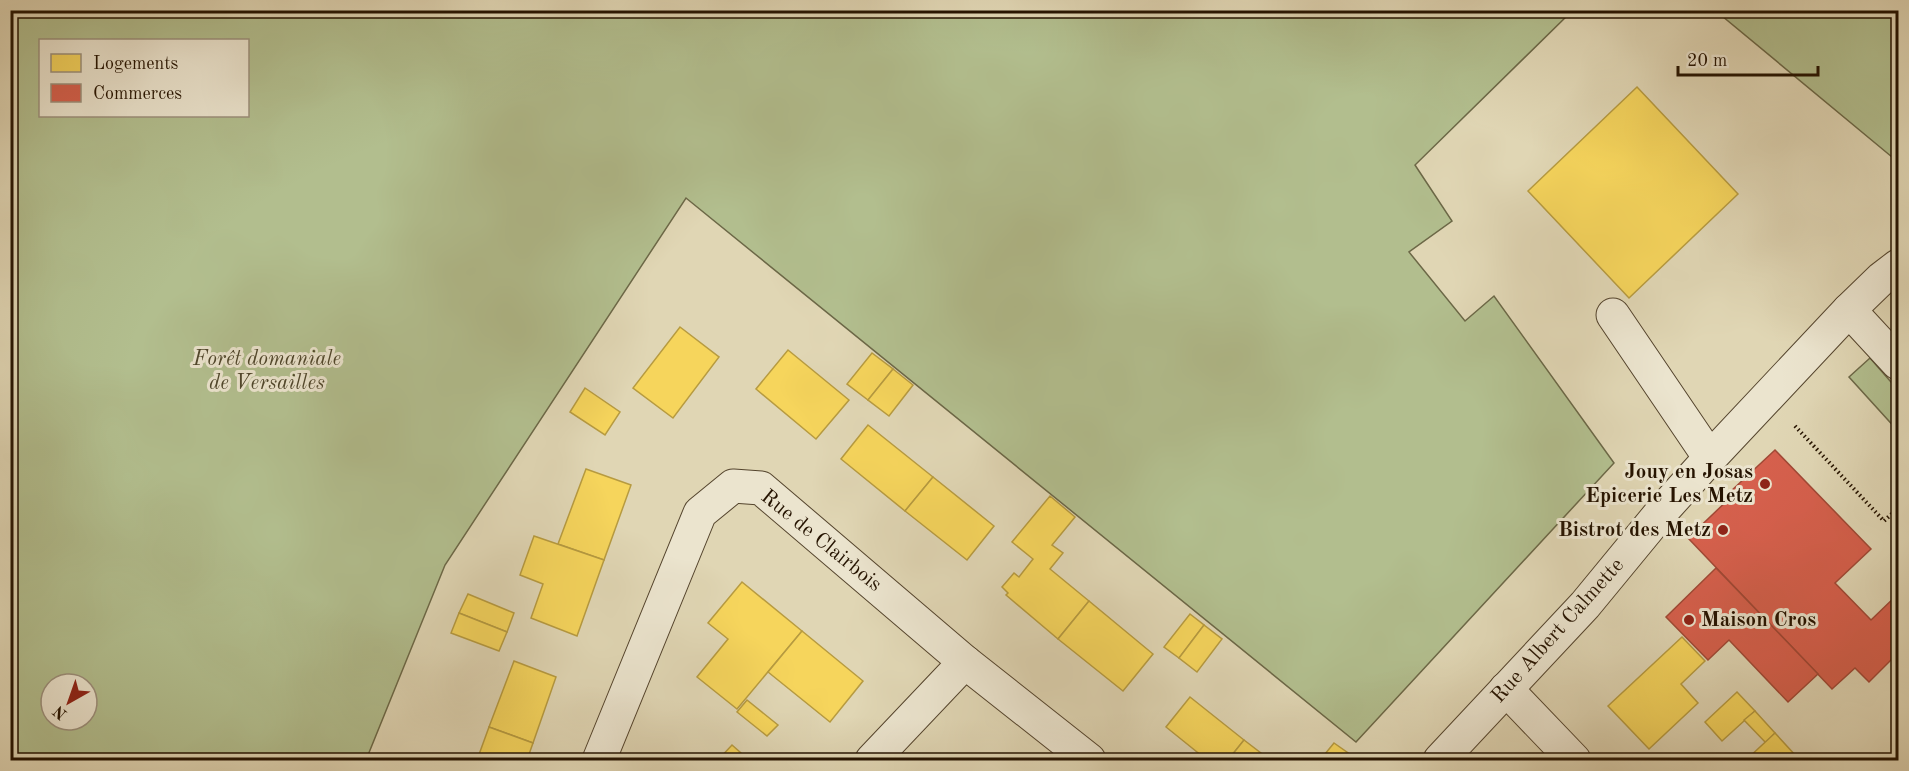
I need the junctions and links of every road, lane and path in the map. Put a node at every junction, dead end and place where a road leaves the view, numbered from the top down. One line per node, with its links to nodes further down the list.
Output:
1 (1899, 266): 2 (street, Rue Albert Calmette)
2 (1849, 310): 4 (street); 5 (street, Rue Albert Calmette)
3 (1613, 315): 6 (street)
4 (1899, 363)
5 (1768, 397): 6 (street, Rue Albert Calmette); 7 (path)
6 (1710, 458): 9 (street, Rue Albert Calmette)
7 (1899, 508)
8 (965, 662): 10 (street, Rue de Clairbois); 11 (street); 12 (street, Rue de Clairbois)
9 (1506, 689): 13 (street, Rue Albert Calmette); 14 (street)
10 (598, 760)
11 (872, 760)
12 (1089, 760)
13 (1440, 760)
14 (1574, 760)

